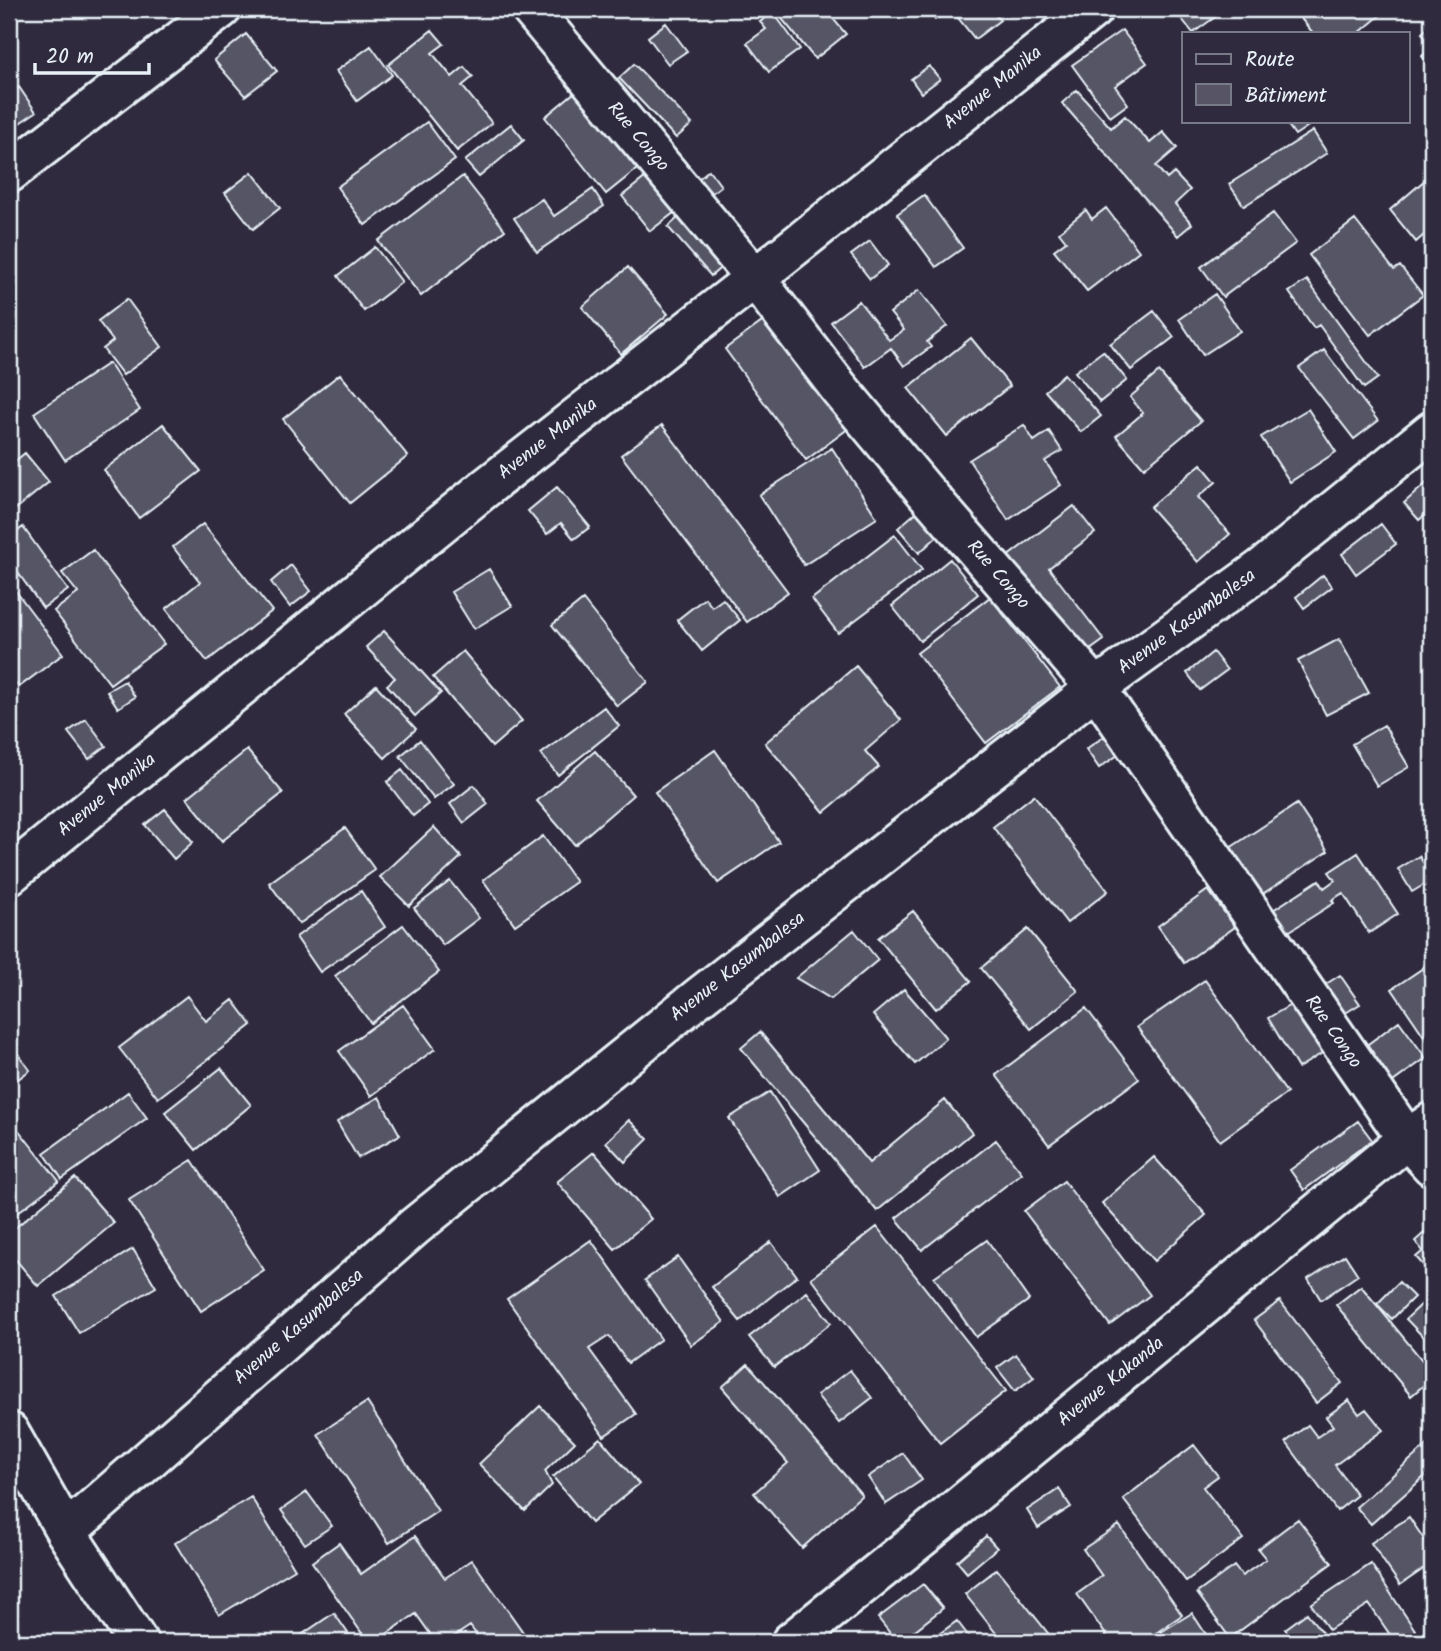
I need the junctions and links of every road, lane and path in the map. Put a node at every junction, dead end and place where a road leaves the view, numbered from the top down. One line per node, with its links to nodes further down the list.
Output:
1 (221, 9): 4 (street)
2 (531, 9): 5 (street, Rue Congo)
3 (1093, 9): 5 (street, Avenue Manika)
4 (9, 173)
5 (755, 278): 7 (street, Rue Congo); 8 (street, Avenue Manika)
6 (1432, 431): 7 (street, Avenue Kasumbalesa)
7 (1096, 688): 9 (street, Rue Congo); 11 (street, Avenue Kasumbalesa)
8 (9, 875)
9 (1424, 1142): 13 (street, Avenue Kakanda)
10 (9, 1432): 11 (street)
11 (66, 1532): 12 (street)
12 (138, 1642)
13 (791, 1642)

